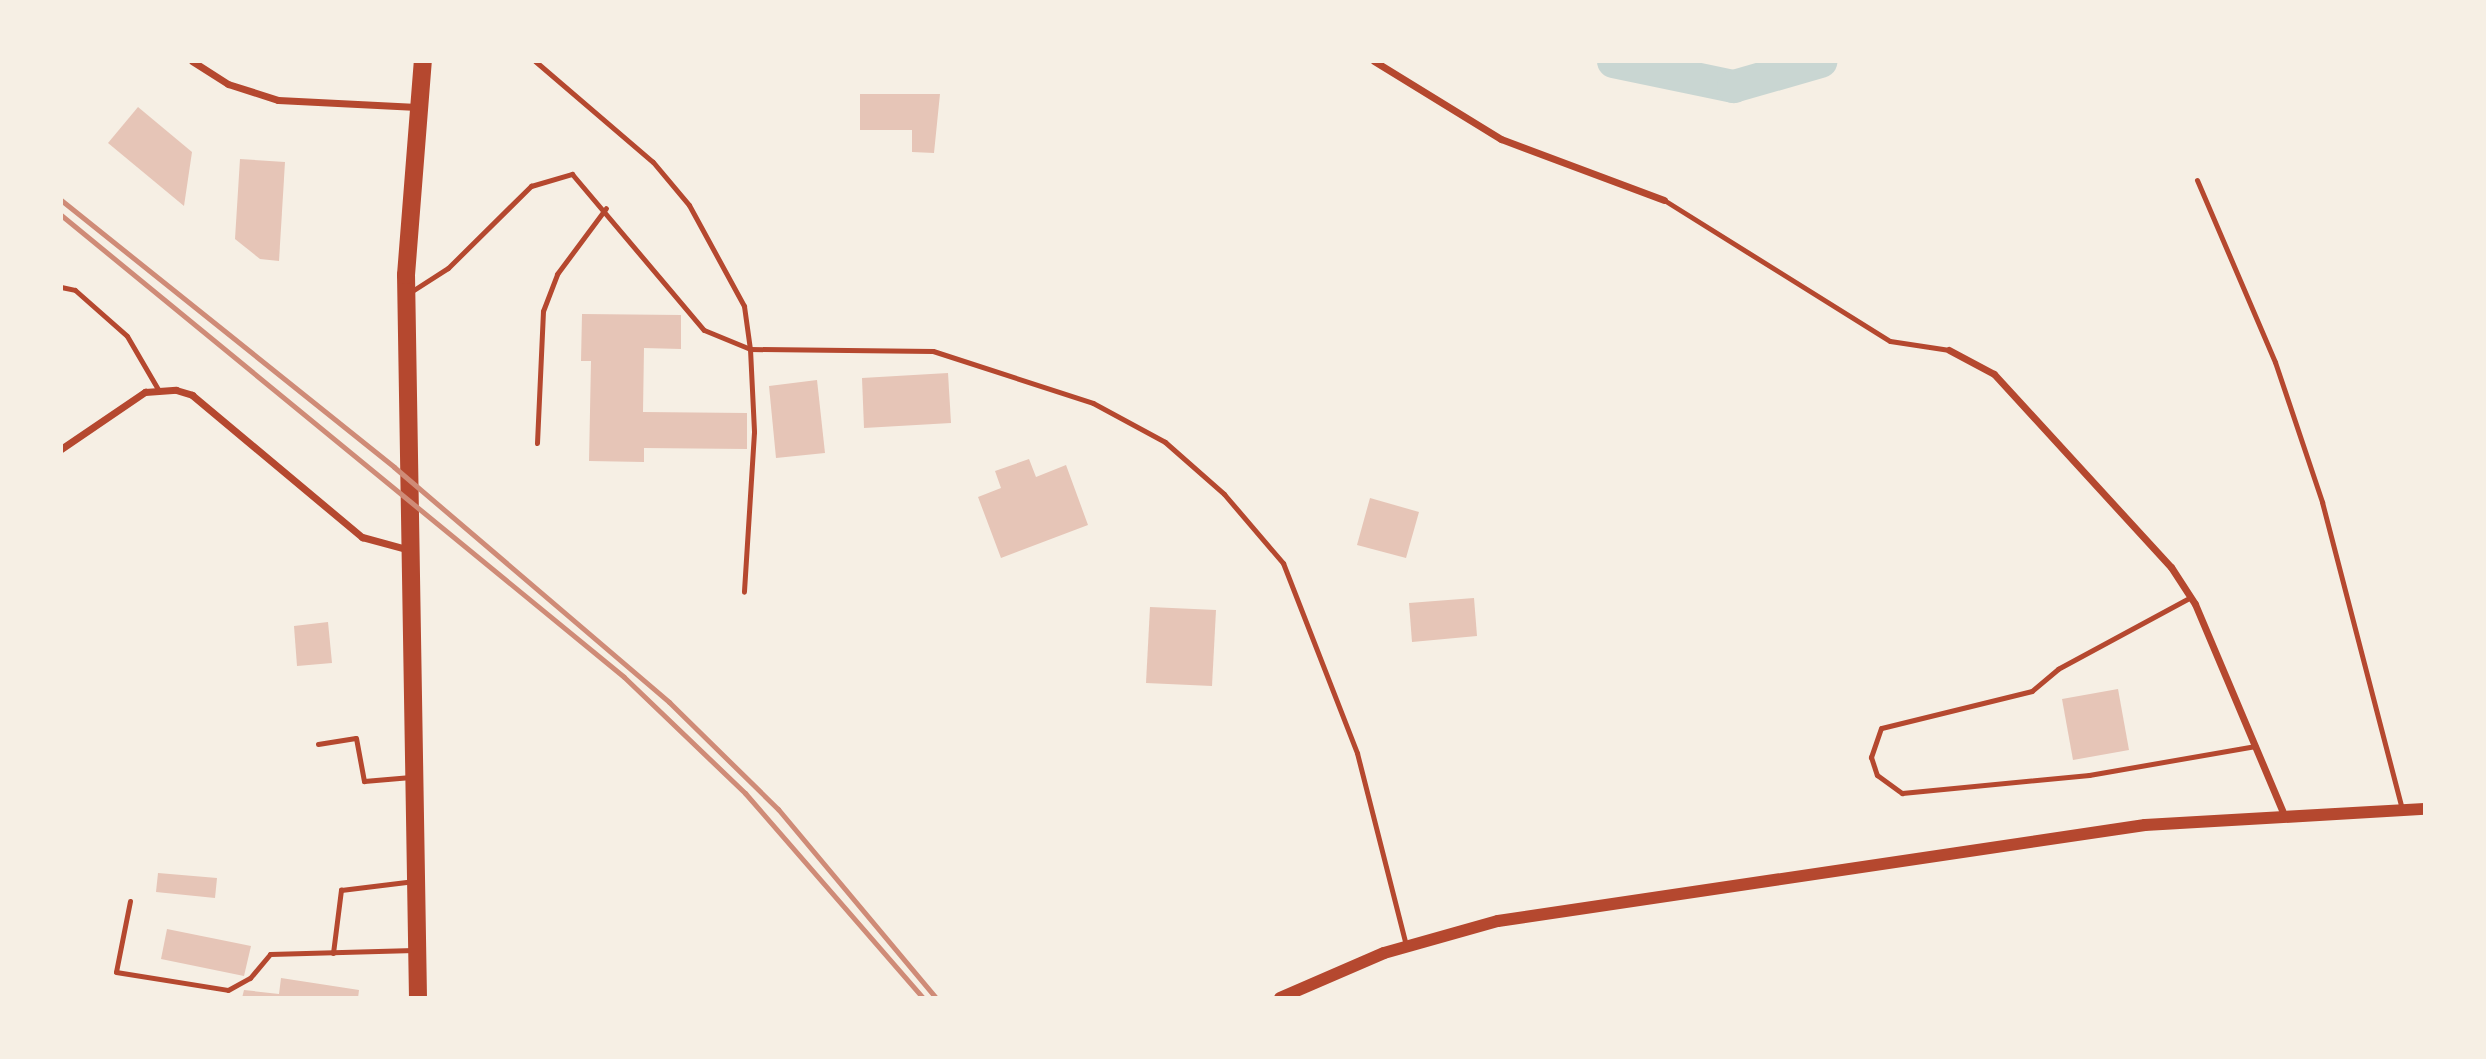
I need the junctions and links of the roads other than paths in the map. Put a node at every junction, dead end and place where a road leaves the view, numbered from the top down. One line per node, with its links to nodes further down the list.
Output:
1 (192, 61): 5 (street)
2 (423, 61): 5 (main road)
3 (535, 61): 11 (lane)
4 (1374, 61): 7 (street)
5 (418, 107): 10 (main road)
6 (2197, 180): 23 (lane)
7 (1664, 200): 12 (lane)
8 (606, 208): 10 (lane); 11 (lane); 14 (lane)
9 (61, 287): 13 (lane)
10 (407, 295): 16 (main road)
11 (750, 349): 17 (lane); 27 (lane)
12 (1949, 350): 18 (street)
13 (159, 391): 15 (street); 16 (street)
14 (537, 443)
15 (61, 449)
16 (410, 550): 21 (main road)
17 (744, 592)
18 (2191, 597): 20 (street); 20 (lane)
19 (318, 744): 21 (lane)
20 (2256, 746): 24 (street)
21 (414, 777): 25 (main road)
22 (2425, 809): 23 (street)
23 (2402, 810): 24 (street)
24 (2286, 817): 27 (street)
25 (416, 881): 28 (main road); 29 (lane)
26 (130, 901): 29 (lane)
27 (1406, 945): 31 (street)
28 (417, 950): 29 (lane); 30 (main road)
29 (333, 953)
30 (418, 998)
31 (1280, 998)

